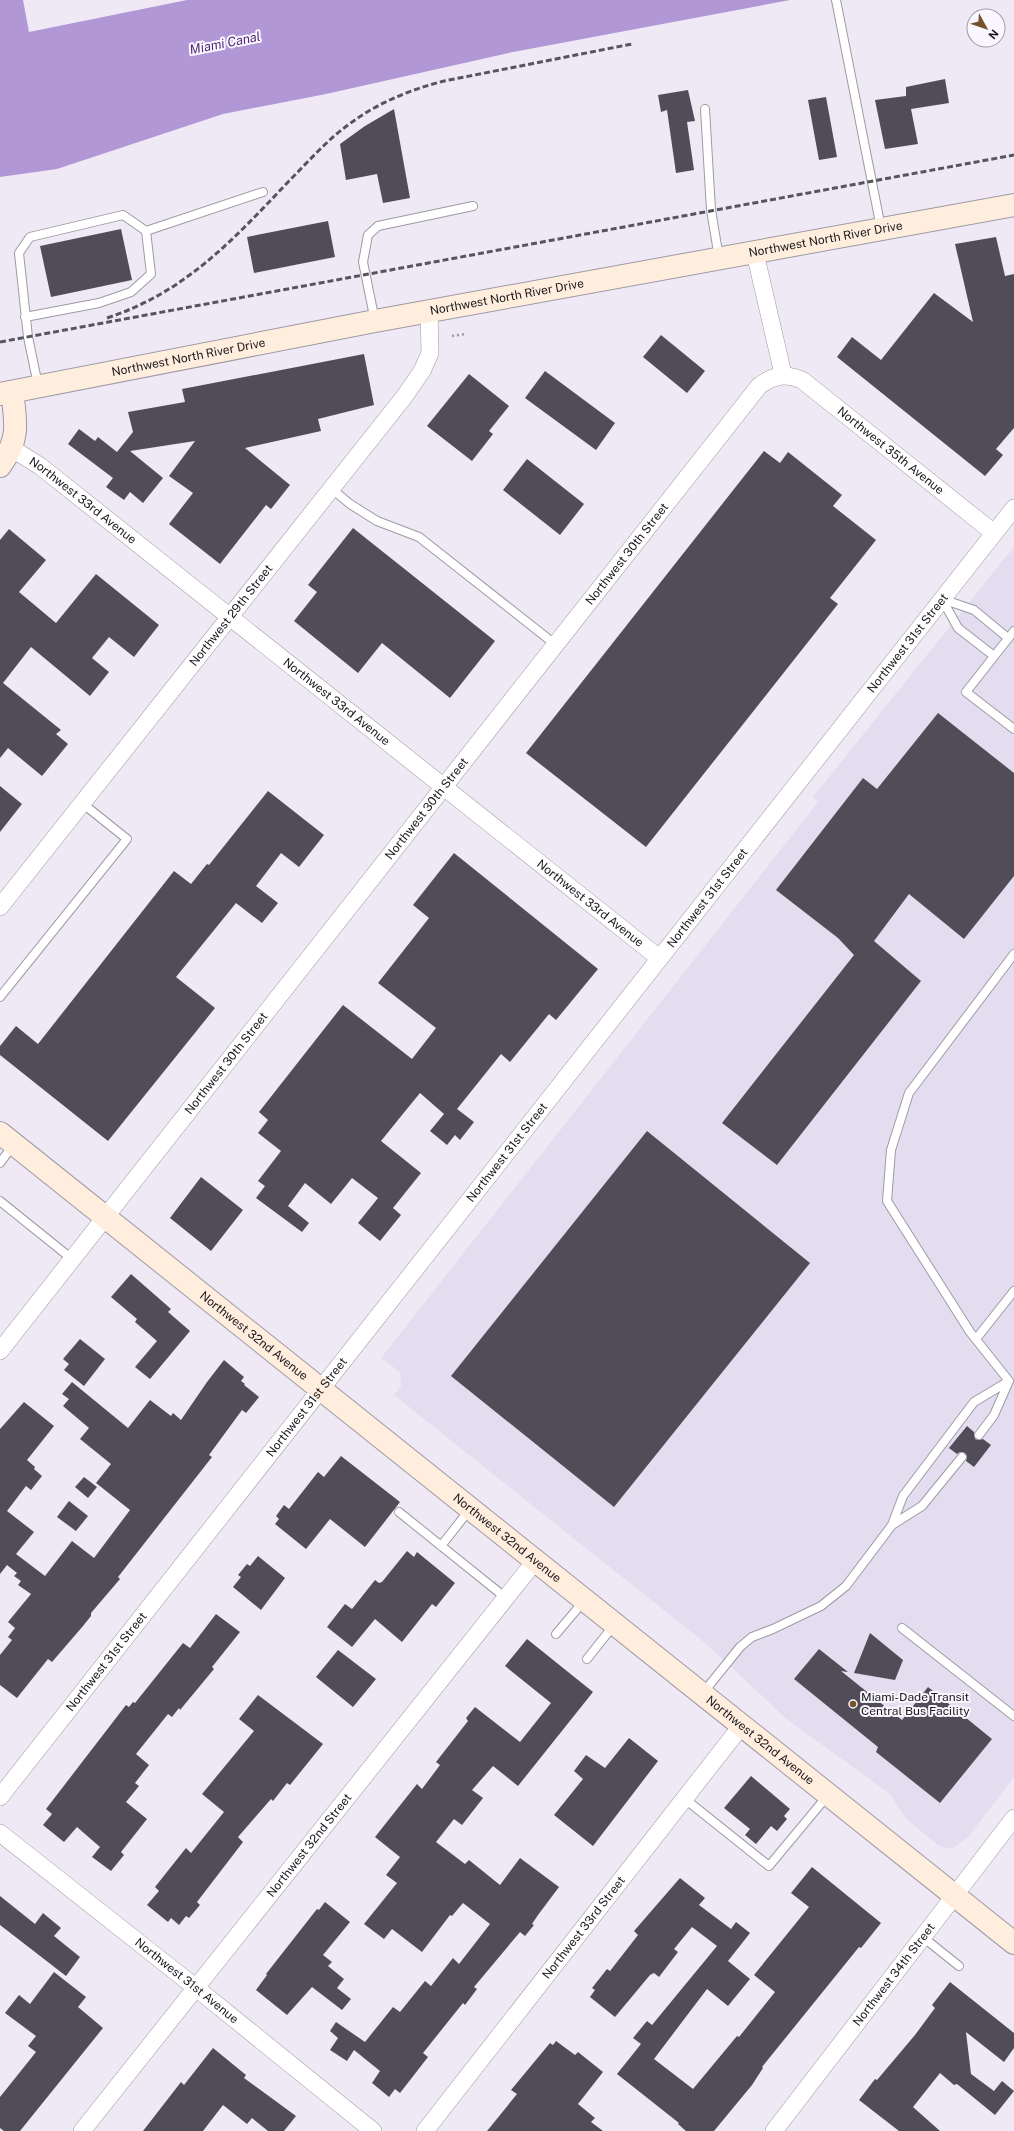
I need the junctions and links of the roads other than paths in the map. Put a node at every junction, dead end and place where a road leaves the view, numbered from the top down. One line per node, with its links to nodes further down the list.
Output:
1 (836, 0): 6 (lane)
2 (705, 109): 9 (lane)
3 (263, 192): 7 (lane)
4 (1014, 205): 6 (main road, Northwest North River Drive)
5 (473, 206): 12 (lane)
6 (881, 229): 8 (main road, Northwest North River Drive)
7 (146, 231): 11 (lane); 11 (lane)
8 (755, 253): 9 (main road, Northwest North River Drive); 13 (street)
9 (719, 259): 10 (main road, Northwest North River Drive)
10 (429, 312): 12 (main road, Northwest North River Drive); 17 (street, Northwest 29th Street)
11 (25, 317): 14 (lane)
12 (375, 322): 14 (main road, Northwest North River Drive)
13 (783, 374): 19 (street, Northwest 35th Avenue); 24 (street, Northwest 30th Street)
14 (38, 386): 15 (main road, Northwest North River Drive)
15 (6, 393): 16 (main road)
16 (6, 457): 21 (street, Northwest 33rd Avenue)
17 (332, 489): 21 (street, Northwest 29th Street); 24 (lane)
18 (1014, 508): 19 (street, Northwest 31st Street)
19 (994, 533): 20 (street, Northwest 31st Street)
20 (942, 598): 23 (lane); 25 (lane); 31 (street, Northwest 31st Street)
21 (230, 618): 27 (street, Northwest 33rd Avenue); 28 (street, Northwest 29th Street)
22 (1014, 631): 23 (lane)
23 (1008, 638): 25 (lane)
24 (556, 645): 27 (street, Northwest 30th Street)
25 (994, 656): 26 (lane)
26 (1014, 729)
27 (444, 788): 31 (street, Northwest 33rd Avenue); 36 (street, Northwest 30th Street)
28 (82, 803): 29 (street, Northwest 29th Street); 32 (lane)
29 (0, 907)
30 (1014, 954): 39 (lane)
31 (658, 958): 42 (street, Northwest 31st Street)
32 (0, 998)
33 (7, 1138): 34 (lane); 36 (main road, Northwest 32nd Avenue)
34 (0, 1163)
35 (0, 1201): 37 (lane)
36 (105, 1217): 37 (street, Northwest 30th Street); 42 (main road, Northwest 32nd Avenue)
37 (72, 1259): 40 (street, Northwest 30th Street)
38 (1014, 1291): 39 (lane)
39 (976, 1339): 41 (lane)
40 (0, 1351)
41 (1009, 1381): 43 (lane); 47 (lane)
42 (320, 1389): 45 (main road, Northwest 32nd Avenue); 60 (street, Northwest 31st Street)
43 (979, 1435)
44 (962, 1457): 47 (lane)
45 (471, 1508): 48 (lane); 49 (main road, Northwest 32nd Avenue)
46 (399, 1512): 48 (lane)
47 (892, 1525): 56 (lane)
48 (441, 1546): 50 (lane)
49 (536, 1560): 50 (street, Northwest 32nd Street); 51 (main road, Northwest 32nd Avenue)
50 (506, 1598): 68 (street, Northwest 32nd Street)
51 (586, 1599): 52 (main road, Northwest 32nd Avenue); 54 (lane)
52 (615, 1624): 55 (lane); 56 (main road, Northwest 32nd Avenue)
53 (902, 1628): 57 (lane)
54 (556, 1634)
55 (587, 1659)
56 (703, 1694): 58 (main road, Northwest 32nd Avenue)
57 (1014, 1716)
58 (742, 1725): 59 (main road, Northwest 32nd Avenue); 61 (street, Northwest 33rd Street)
59 (828, 1794): 61 (lane); 64 (main road, Northwest 32nd Avenue)
60 (0, 1797)
61 (685, 1799): 71 (street, Northwest 33rd Street)
62 (1011, 1828): 64 (street, Northwest 34th Street)
63 (0, 1833): 68 (street, Northwest 31st Avenue)
64 (955, 1896): 65 (street, Northwest 34th Street); 66 (main road, Northwest 32nd Avenue)
65 (924, 1938): 67 (lane); 72 (street, Northwest 34th Street)
66 (1014, 1943)
67 (959, 1966)
68 (195, 1987): 69 (street, Northwest 32nd Street); 70 (street, Northwest 31st Avenue)
69 (82, 2131)
70 (373, 2131)
71 (425, 2131)
72 (774, 2131)

